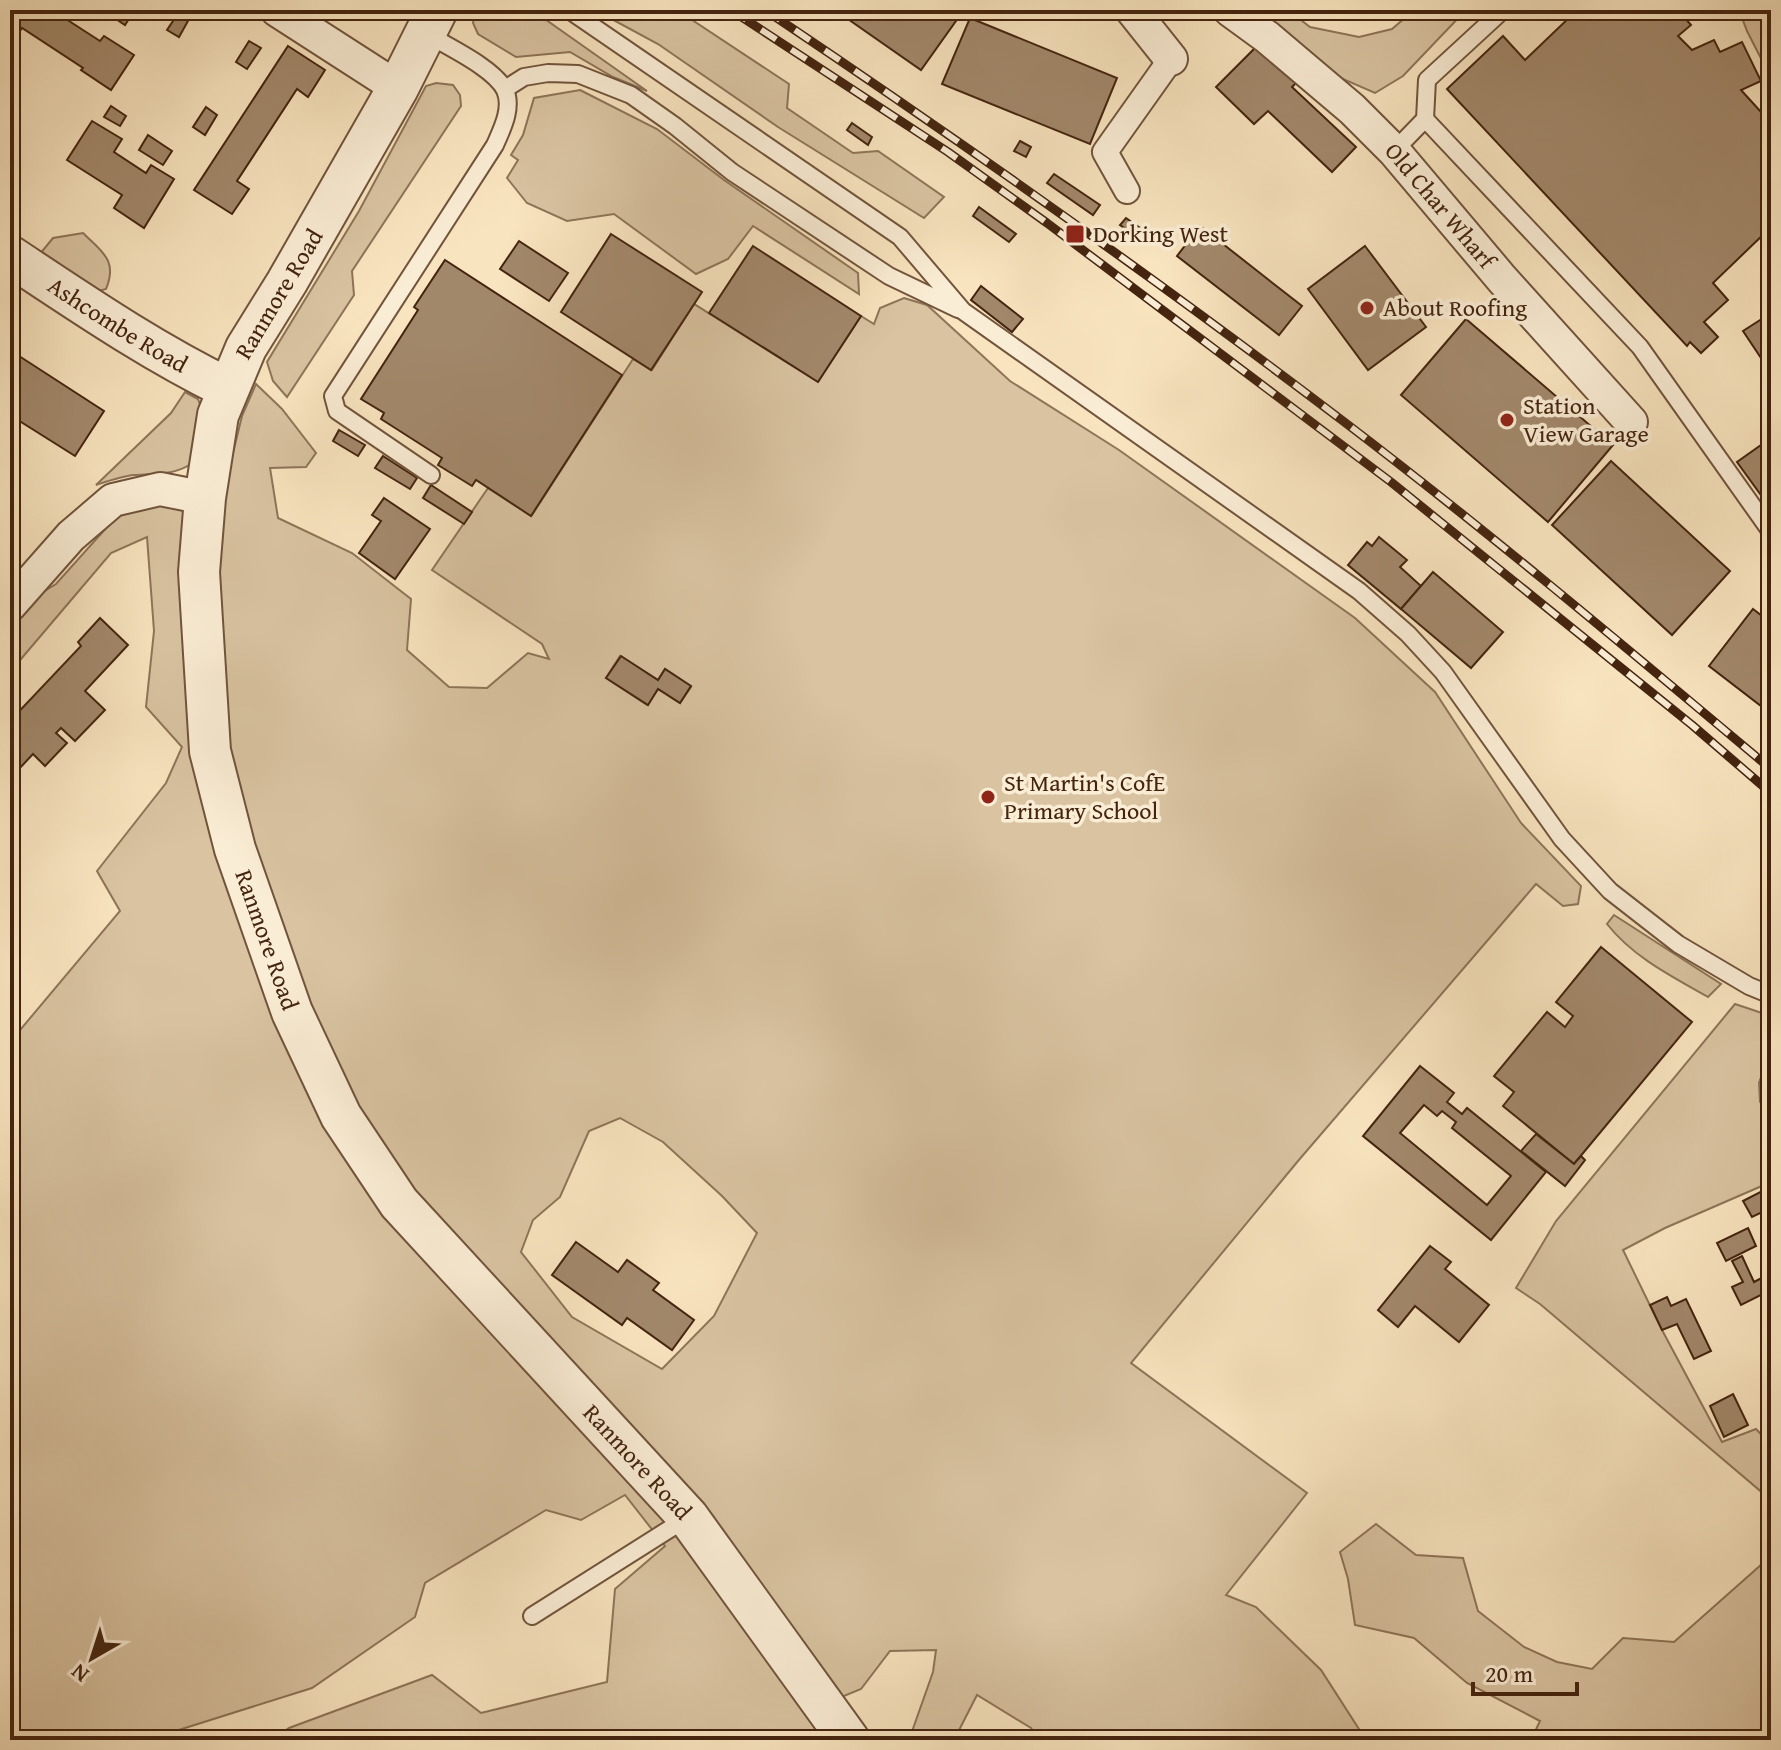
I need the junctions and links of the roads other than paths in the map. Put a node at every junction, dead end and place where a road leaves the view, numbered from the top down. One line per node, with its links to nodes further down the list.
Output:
1 (277, 10): 8 (street)
2 (569, 10): 14 (lane)
3 (1132, 10): 7 (street)
4 (1230, 10): 11 (street, Old Char Wharf)
5 (1503, 10): 10 (lane)
6 (432, 22): 8 (street, Ranmore Road); 9 (lane)
7 (1171, 59): 12 (street)
8 (398, 88): 15 (street, Ranmore Road)
9 (505, 89): 14 (lane); 17 (lane)
10 (1425, 119): 11 (lane); 19 (lane)
11 (1394, 151): 16 (street, Old Char Wharf)
12 (1127, 191)
13 (10, 256): 15 (street, Ashcombe Road)
14 (963, 311): 21 (lane)
15 (227, 388): 18 (street, Ranmore Road)
16 (1631, 422)
17 (431, 475)
18 (205, 498): 20 (street); 22 (street, Ranmore Road)
19 (1771, 532)
20 (14, 592)
21 (1771, 995)
22 (688, 1517): 23 (lane); 24 (street, Ranmore Road)
23 (532, 1616)
24 (851, 1738)

